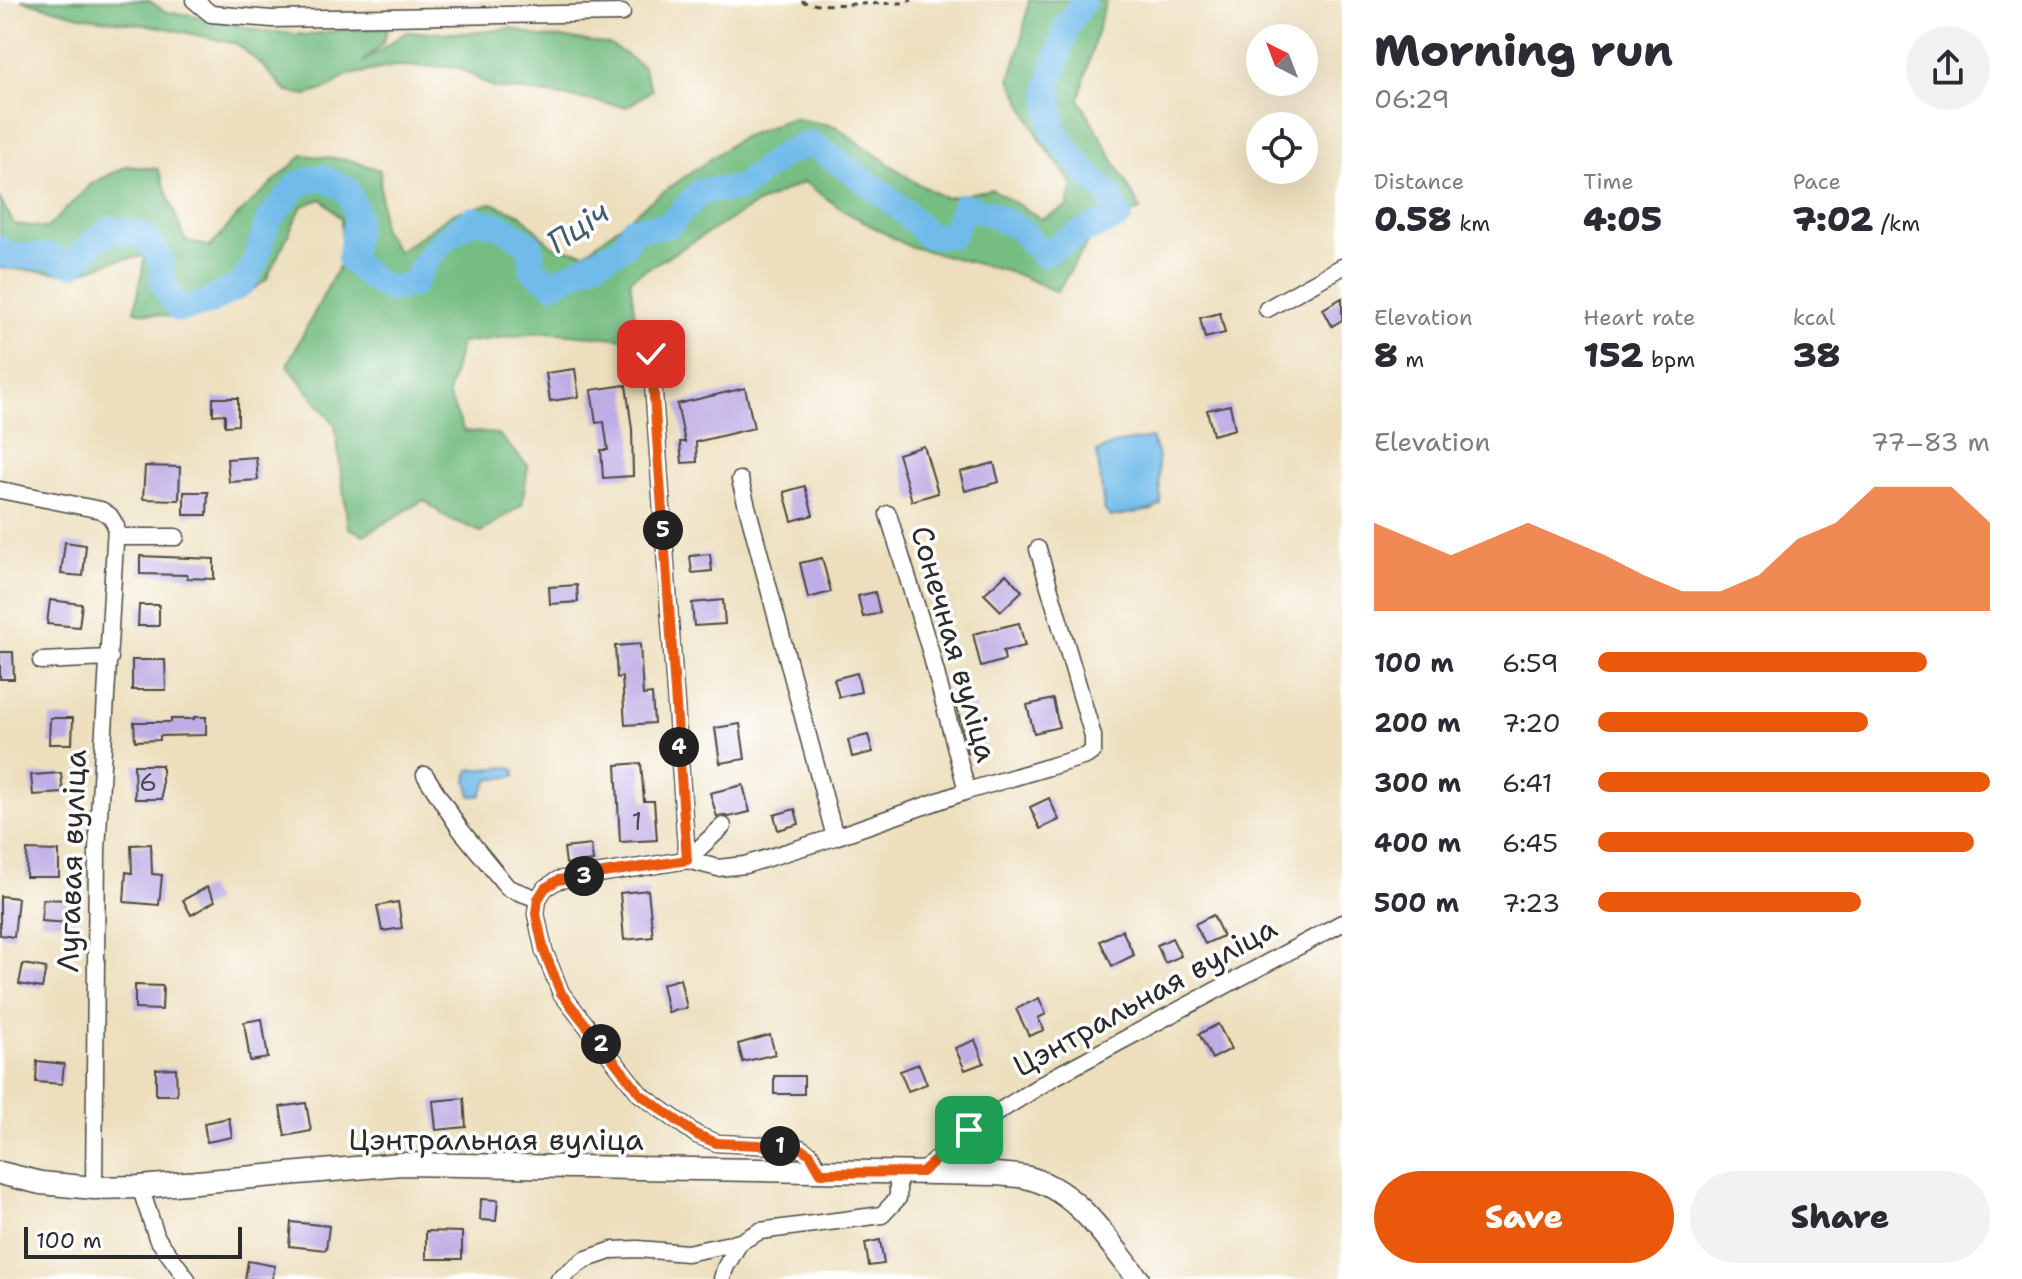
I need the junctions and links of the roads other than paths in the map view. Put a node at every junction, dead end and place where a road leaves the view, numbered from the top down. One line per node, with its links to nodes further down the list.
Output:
1 (194, 0): 2 (street)
2 (622, 13)
3 (1342, 267): 4 (street)
4 (1267, 309)
5 (651, 354): 18 (street)
6 (740, 480): 17 (street)
7 (0, 490): 9 (street)
8 (888, 514): 15 (street, Сонечная вуліца)
9 (118, 537): 10 (street); 12 (street, Лугавая вуліца)
10 (176, 537)
11 (1038, 549): 15 (street)
12 (110, 658): 13 (street); 26 (street, Лугавая вуліца)
13 (41, 661)
14 (425, 775): 19 (street)
15 (967, 791): 17 (street)
16 (723, 826): 18 (street)
17 (835, 837): 18 (street)
18 (687, 860): 19 (street)
19 (538, 899): 24 (street)
20 (1342, 923): 22 (street, Цэнтральная вуліца)
21 (898, 1171): 22 (main road, Цэнтральная вуліца); 24 (main road, Цэнтральная вуліца); 27 (street)
22 (922, 1172): 31 (main road)
23 (0, 1173): 26 (main road, Цэнтральная вуліца)
24 (821, 1173): 25 (main road, Цэнтральная вуліца)
25 (140, 1187): 26 (main road, Цэнтральная вуліца); 28 (street)
26 (94, 1188)
27 (740, 1242): 29 (street); 30 (street)
28 (187, 1279)
29 (559, 1279)
30 (722, 1279)
31 (1138, 1279)

